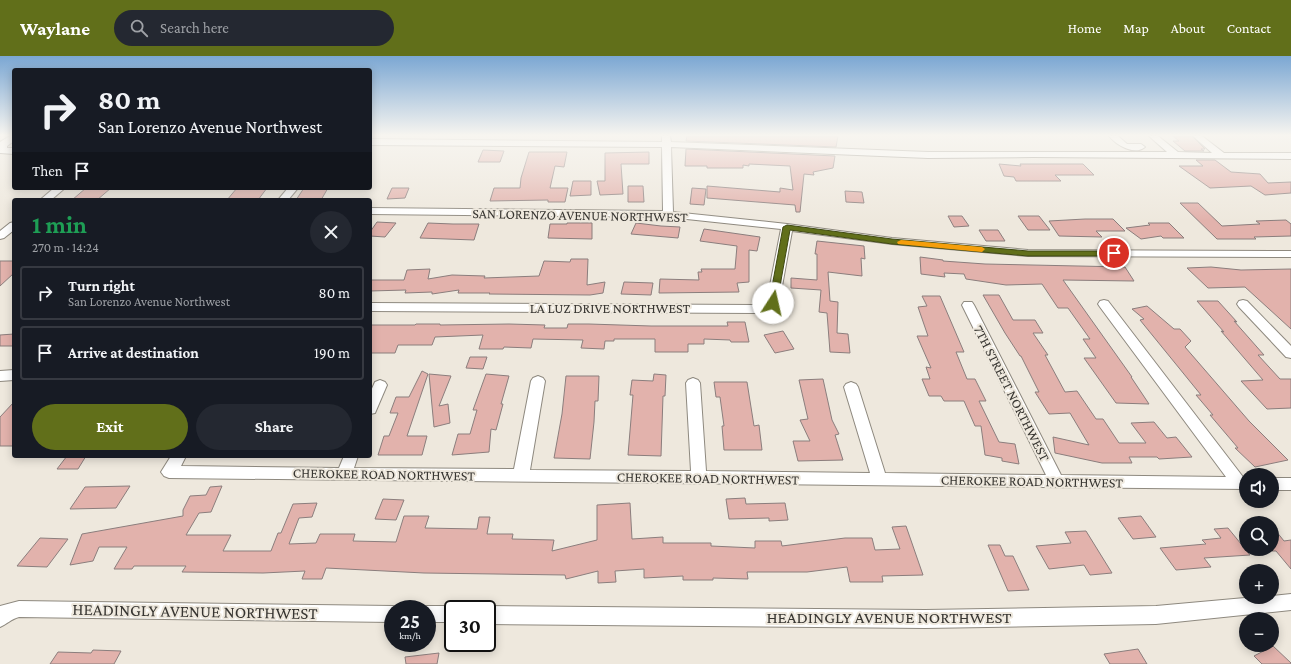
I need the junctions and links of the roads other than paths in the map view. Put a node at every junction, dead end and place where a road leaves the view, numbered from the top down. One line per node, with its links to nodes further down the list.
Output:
1 (667, 164): 5 (street)
2 (58, 190): 3 (street)
3 (48, 198)
4 (372, 211): 5 (street, SAN LORENZO AVENUE NORTHWEST)
5 (668, 214): 7 (street, SAN LORENZO AVENUE NORTHWEST)
6 (12, 227): 8 (street)
7 (787, 227): 9 (street, SAN LORENZO AVENUE NORTHWEST); 13 (street, LA LUZ DRIVE NORTHWEST)
8 (0, 236)
9 (1291, 254)
10 (1104, 304): 27 (street)
11 (1243, 304): 14 (street)
12 (968, 305): 29 (street, 7TH STREET NORTHWEST)
13 (372, 307)
14 (1291, 354)
15 (12, 375): 16 (street)
16 (0, 376)
17 (538, 381): 25 (street)
18 (693, 383): 26 (street)
19 (380, 385): 21 (street)
20 (851, 386): 28 (street)
21 (372, 404)
22 (178, 458): 24 (street, CHEROKEE ROAD NORTHWEST)
23 (350, 458): 24 (street)
24 (345, 473): 25 (street, CHEROKEE ROAD NORTHWEST)
25 (521, 475): 26 (street, CHEROKEE ROAD NORTHWEST)
26 (699, 478): 28 (street, CHEROKEE ROAD NORTHWEST)
27 (1239, 478)
28 (879, 479): 29 (street, CHEROKEE ROAD NORTHWEST)
29 (1057, 482): 30 (street, CHEROKEE ROAD NORTHWEST)
30 (1239, 483)
31 (1279, 484): 32 (street)
32 (1291, 484)
33 (1291, 602): 35 (street, HEADINGLY AVENUE NORTHWEST)
34 (384, 614): 36 (street, HEADINGLY AVENUE NORTHWEST)
35 (496, 615)
36 (0, 618)

